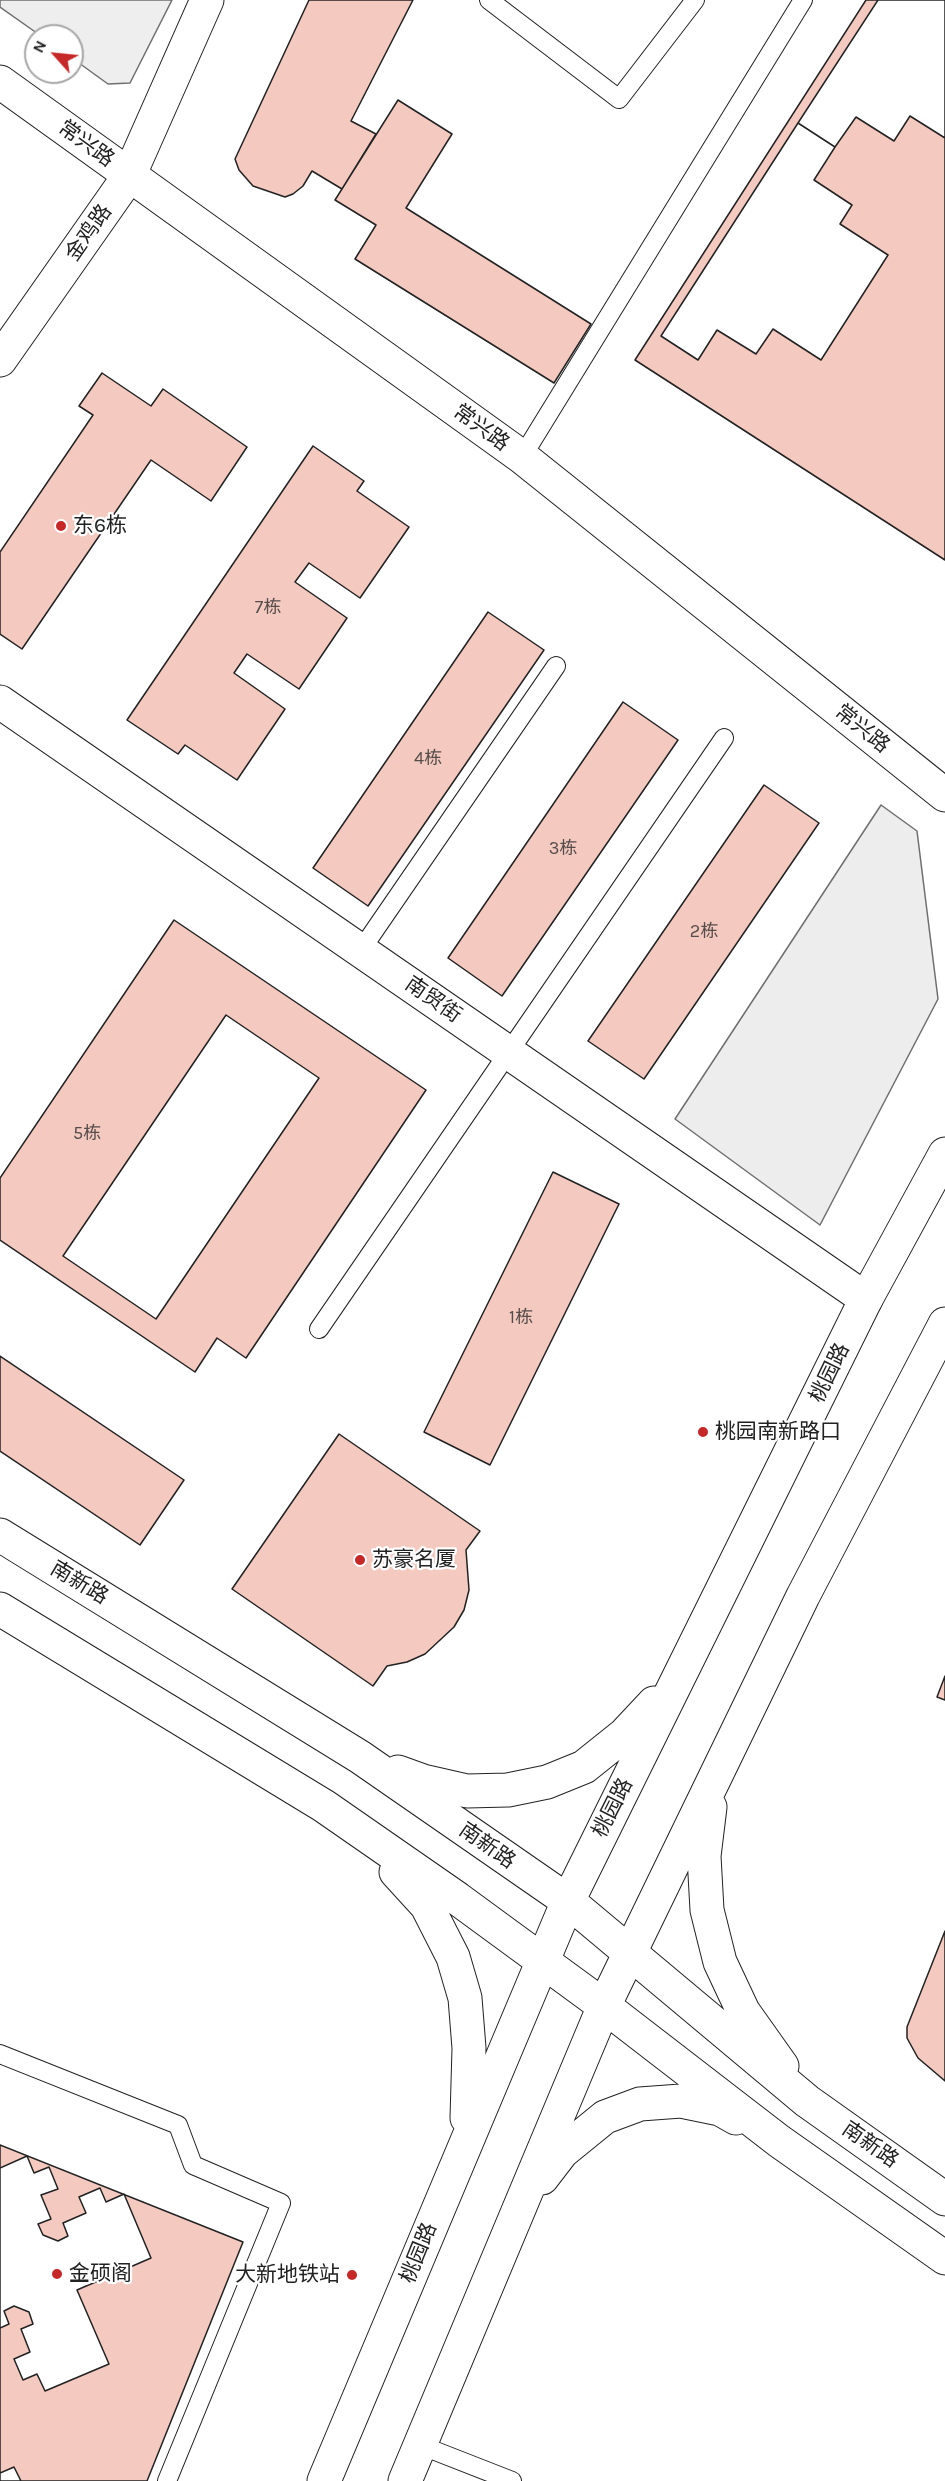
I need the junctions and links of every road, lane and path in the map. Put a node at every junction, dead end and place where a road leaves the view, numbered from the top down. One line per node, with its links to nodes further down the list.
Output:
1 (207, 0): 6 (main road, 金鸡路)
2 (489, 0): 3 (lane)
3 (695, 0)
4 (803, 0): 8 (lane)
5 (0, 82): 6 (main road, 常兴路)
6 (129, 176): 7 (main road, 金鸡路); 8 (main road, 常兴路)
7 (0, 360)
8 (522, 457): 12 (main road, 常兴路)
9 (556, 666): 13 (lane)
10 (0, 702): 13 (main road, 南贸街)
11 (724, 738): 14 (lane)
12 (945, 795)
13 (361, 950): 14 (main road, 南贸街)
14 (509, 1053): 16 (main road, 南贸街); 18 (lane)
15 (945, 1154): 16 (main road, 桃园路)
16 (867, 1299): 21 (main road, 桃园路)
17 (945, 1323): 22 (main road)
18 (319, 1329)
19 (0, 1535): 23 (main road, 南新路)
20 (0, 1609): 24 (main road)
21 (684, 1667): 23 (main road); 25 (main road, 桃园路)
22 (727, 1752): 26 (main road); 30 (main road)
23 (360, 1757): 25 (main road, 南新路)
24 (324, 1806): 27 (main road); 31 (main road)
25 (568, 1901): 26 (main road, 南新路); 27 (main road, 桃园路)
26 (629, 1953): 28 (main road); 30 (main road, 南新路)
27 (542, 1961): 28 (main road); 31 (main road, 桃园路)
28 (604, 2006): 32 (main road); 34 (main road)
29 (0, 2054): 37 (lane)
30 (807, 2102): 33 (main road, 南新路)
31 (466, 2139): 38 (main road, 桃园路)
32 (779, 2141): 34 (main road); 35 (main road)
33 (945, 2199)
34 (520, 2208): 36 (main road)
35 (945, 2258)
36 (420, 2445): 39 (main road); 40 (lane)
37 (167, 2481)
38 (324, 2481)
39 (405, 2481)
40 (512, 2481)

